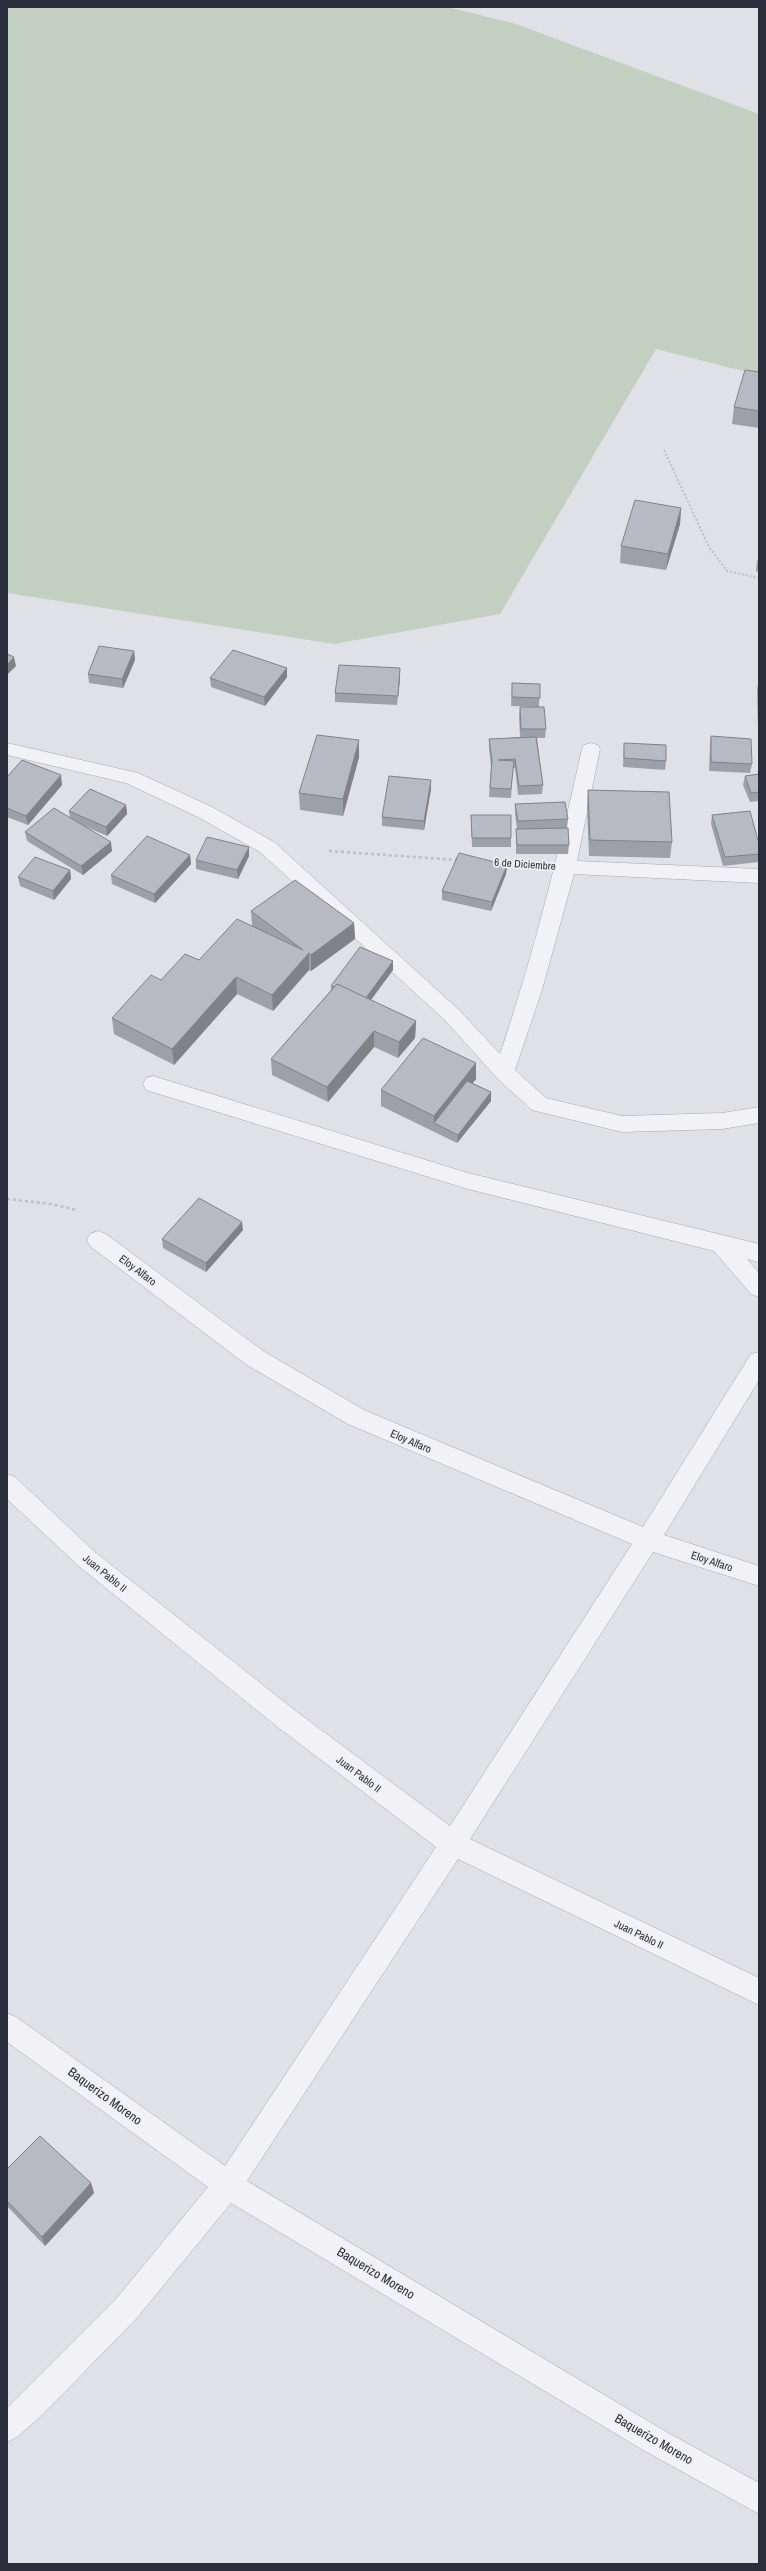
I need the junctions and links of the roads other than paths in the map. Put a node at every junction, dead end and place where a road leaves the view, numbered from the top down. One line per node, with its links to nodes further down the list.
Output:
1 (7, 749): 5 (street)
2 (591, 749): 3 (street)
3 (566, 867): 4 (street, 6 de Diciembre); 5 (street)
4 (759, 876)
5 (504, 1072): 7 (street)
6 (153, 1084): 9 (street)
7 (759, 1115)
8 (98, 1240): 14 (street, Eloy Alfaro)
9 (722, 1245): 10 (street); 11 (street)
10 (759, 1254)
11 (759, 1288)
12 (759, 1361): 14 (street)
13 (7, 1484): 16 (street, Juan Pablo II)
14 (648, 1540): 15 (street, Eloy Alfaro); 16 (street)
15 (759, 1576)
16 (453, 1844): 17 (street, Juan Pablo II); 19 (street)
17 (759, 1992)
18 (7, 2026): 19 (street, Baquerizo Moreno)
19 (228, 2185): 20 (street); 21 (street, Baquerizo Moreno)
20 (7, 2426)
21 (759, 2499)

